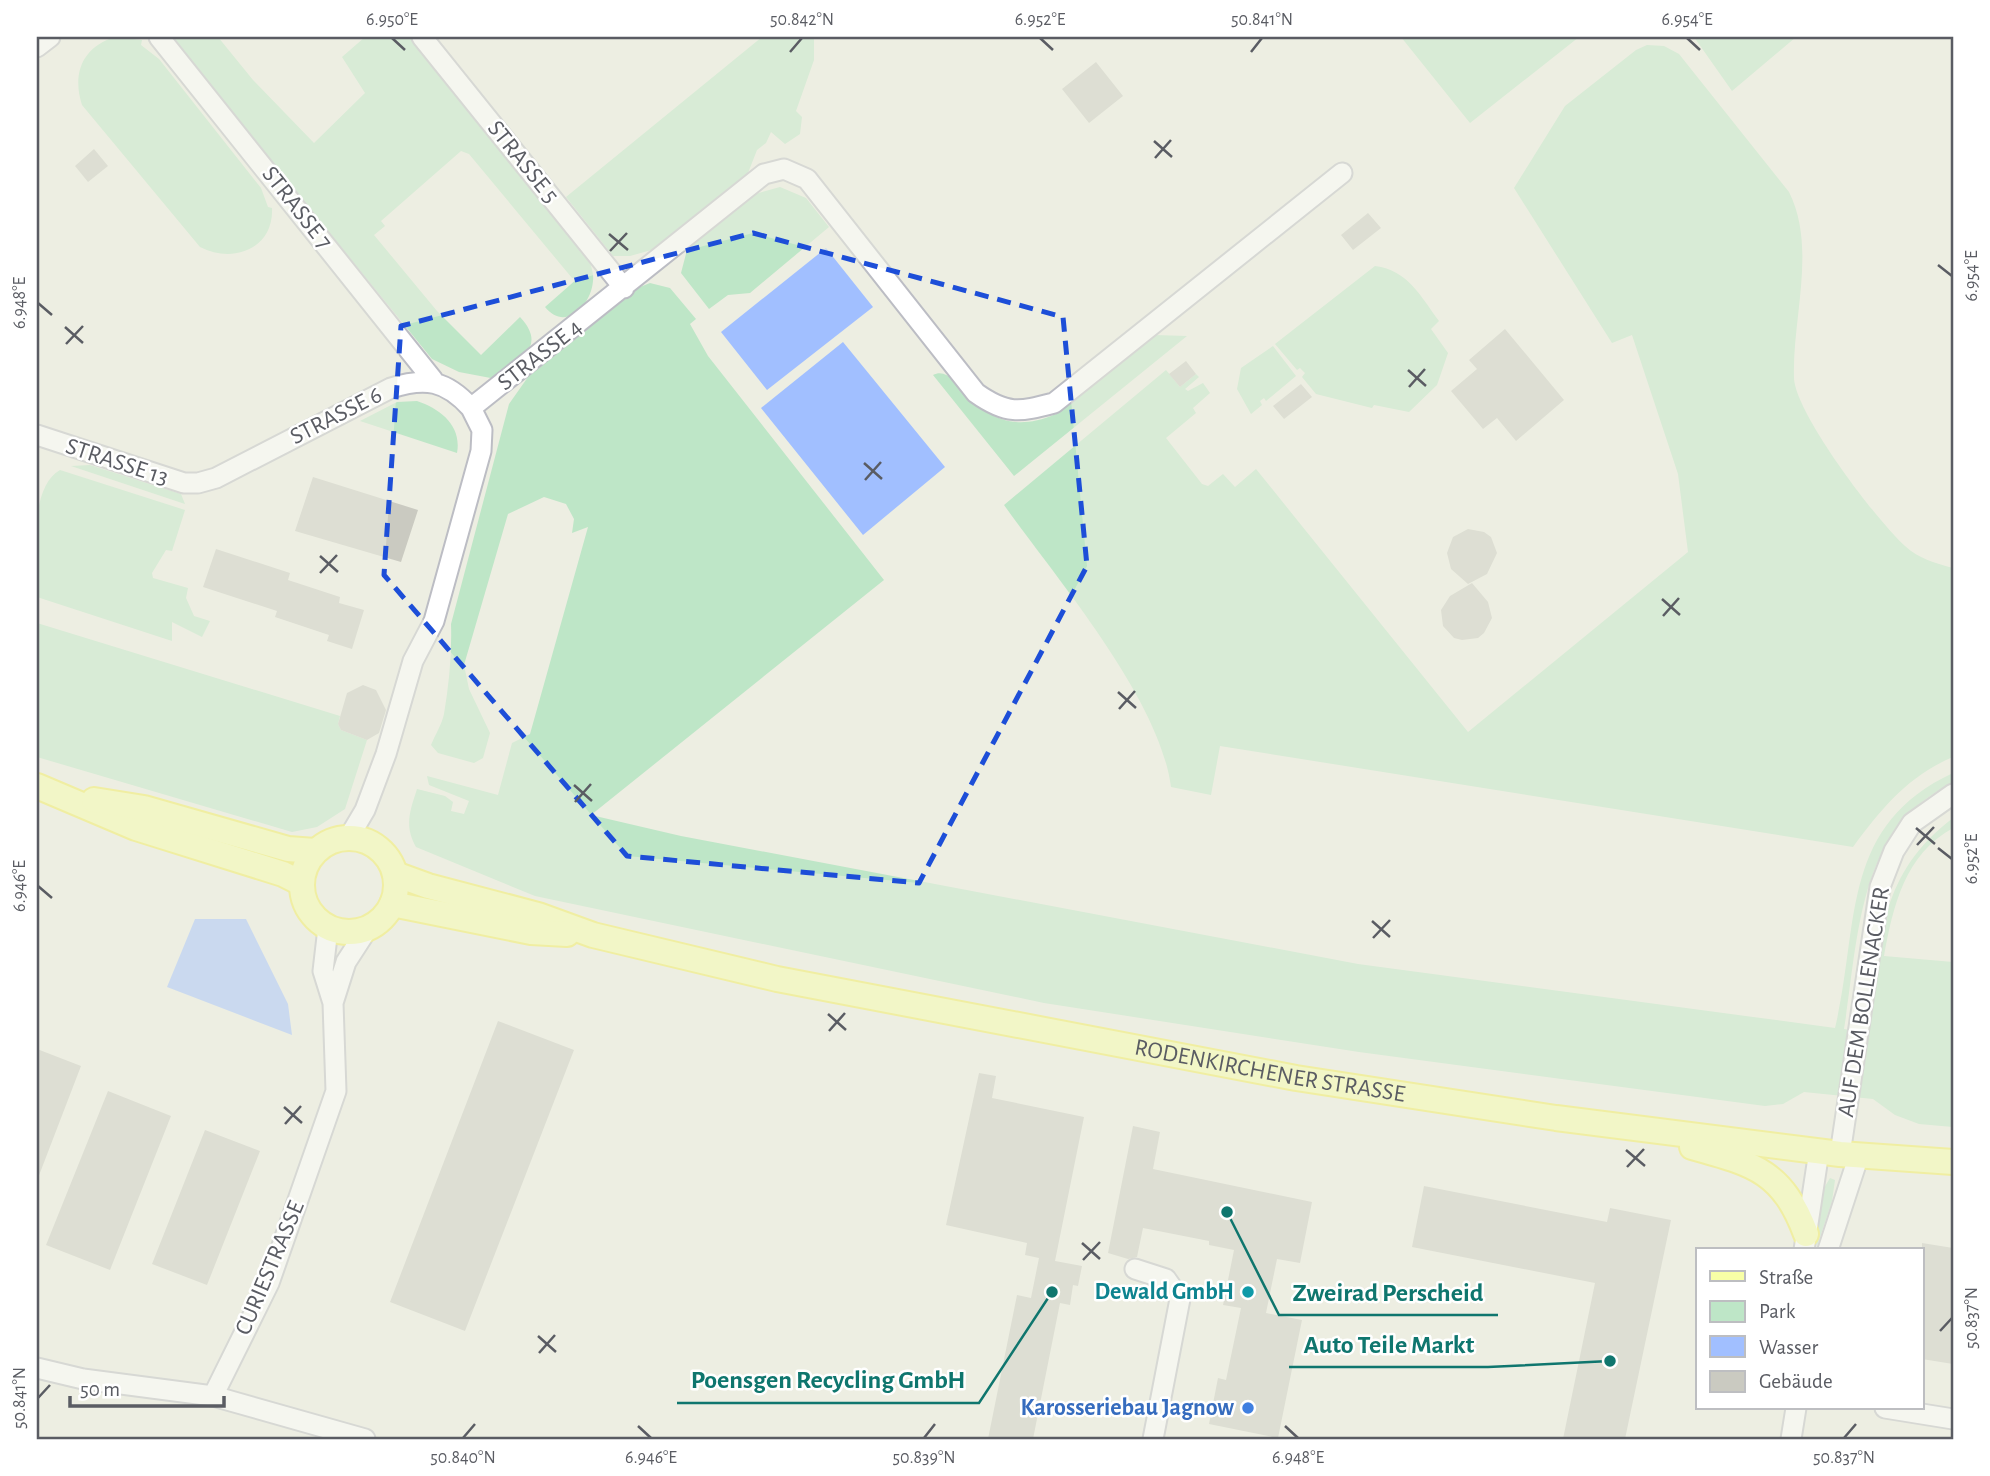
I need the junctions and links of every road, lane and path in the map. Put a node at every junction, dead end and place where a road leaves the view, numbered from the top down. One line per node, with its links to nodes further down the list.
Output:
1 (50, 37): 4 (street)
2 (159, 37): 7 (street, STRASSE 7)
3 (422, 37): 6 (street, STRASSE 5)
4 (37, 47)
5 (1342, 173): 6 (street, STRASSE 4)
6 (624, 288): 8 (street, STRASSE 4)
7 (433, 380): 8 (street); 10 (street, STRASSE 6)
8 (471, 408): 13 (street, STRASSE 4)
9 (37, 435): 10 (street, STRASSE 13)
10 (198, 483)
11 (46, 789): 14 (main road); 16 (main road)
12 (1953, 794): 23 (street, AUF DEM BOLLENACKER)
13 (349, 837): 14 (main road); 15 (main road)
14 (315, 851): 16 (main road)
15 (395, 874): 17 (main road); 20 (main road, RODENKIRCHENER STRASSE)
16 (301, 883): 18 (main road)
17 (392, 904): 19 (main road); 20 (main road, RODENKIRCHENER STRASSE)
18 (324, 925): 19 (main road); 21 (street, CURIESTRASSE)
19 (368, 928): 21 (street, CURIESTRASSE)
20 (593, 935): 22 (main road, RODENKIRCHENER STRASSE)
21 (333, 1003): 29 (street, CURIESTRASSE)
22 (1643, 1129): 23 (main road, RODENKIRCHENER STRASSE); 25 (main road)
23 (1839, 1153): 24 (main road, RODENKIRCHENER STRASSE); 25 (street); 26 (street)
24 (1953, 1162)
25 (1805, 1242)
26 (1828, 1248)
27 (1135, 1269): 34 (street)
28 (37, 1368): 29 (street)
29 (213, 1396): 33 (street)
30 (1796, 1410): 35 (street)
31 (1897, 1410): 32 (street)
32 (1953, 1419)
33 (365, 1439)
34 (1153, 1439)
35 (1791, 1439)

